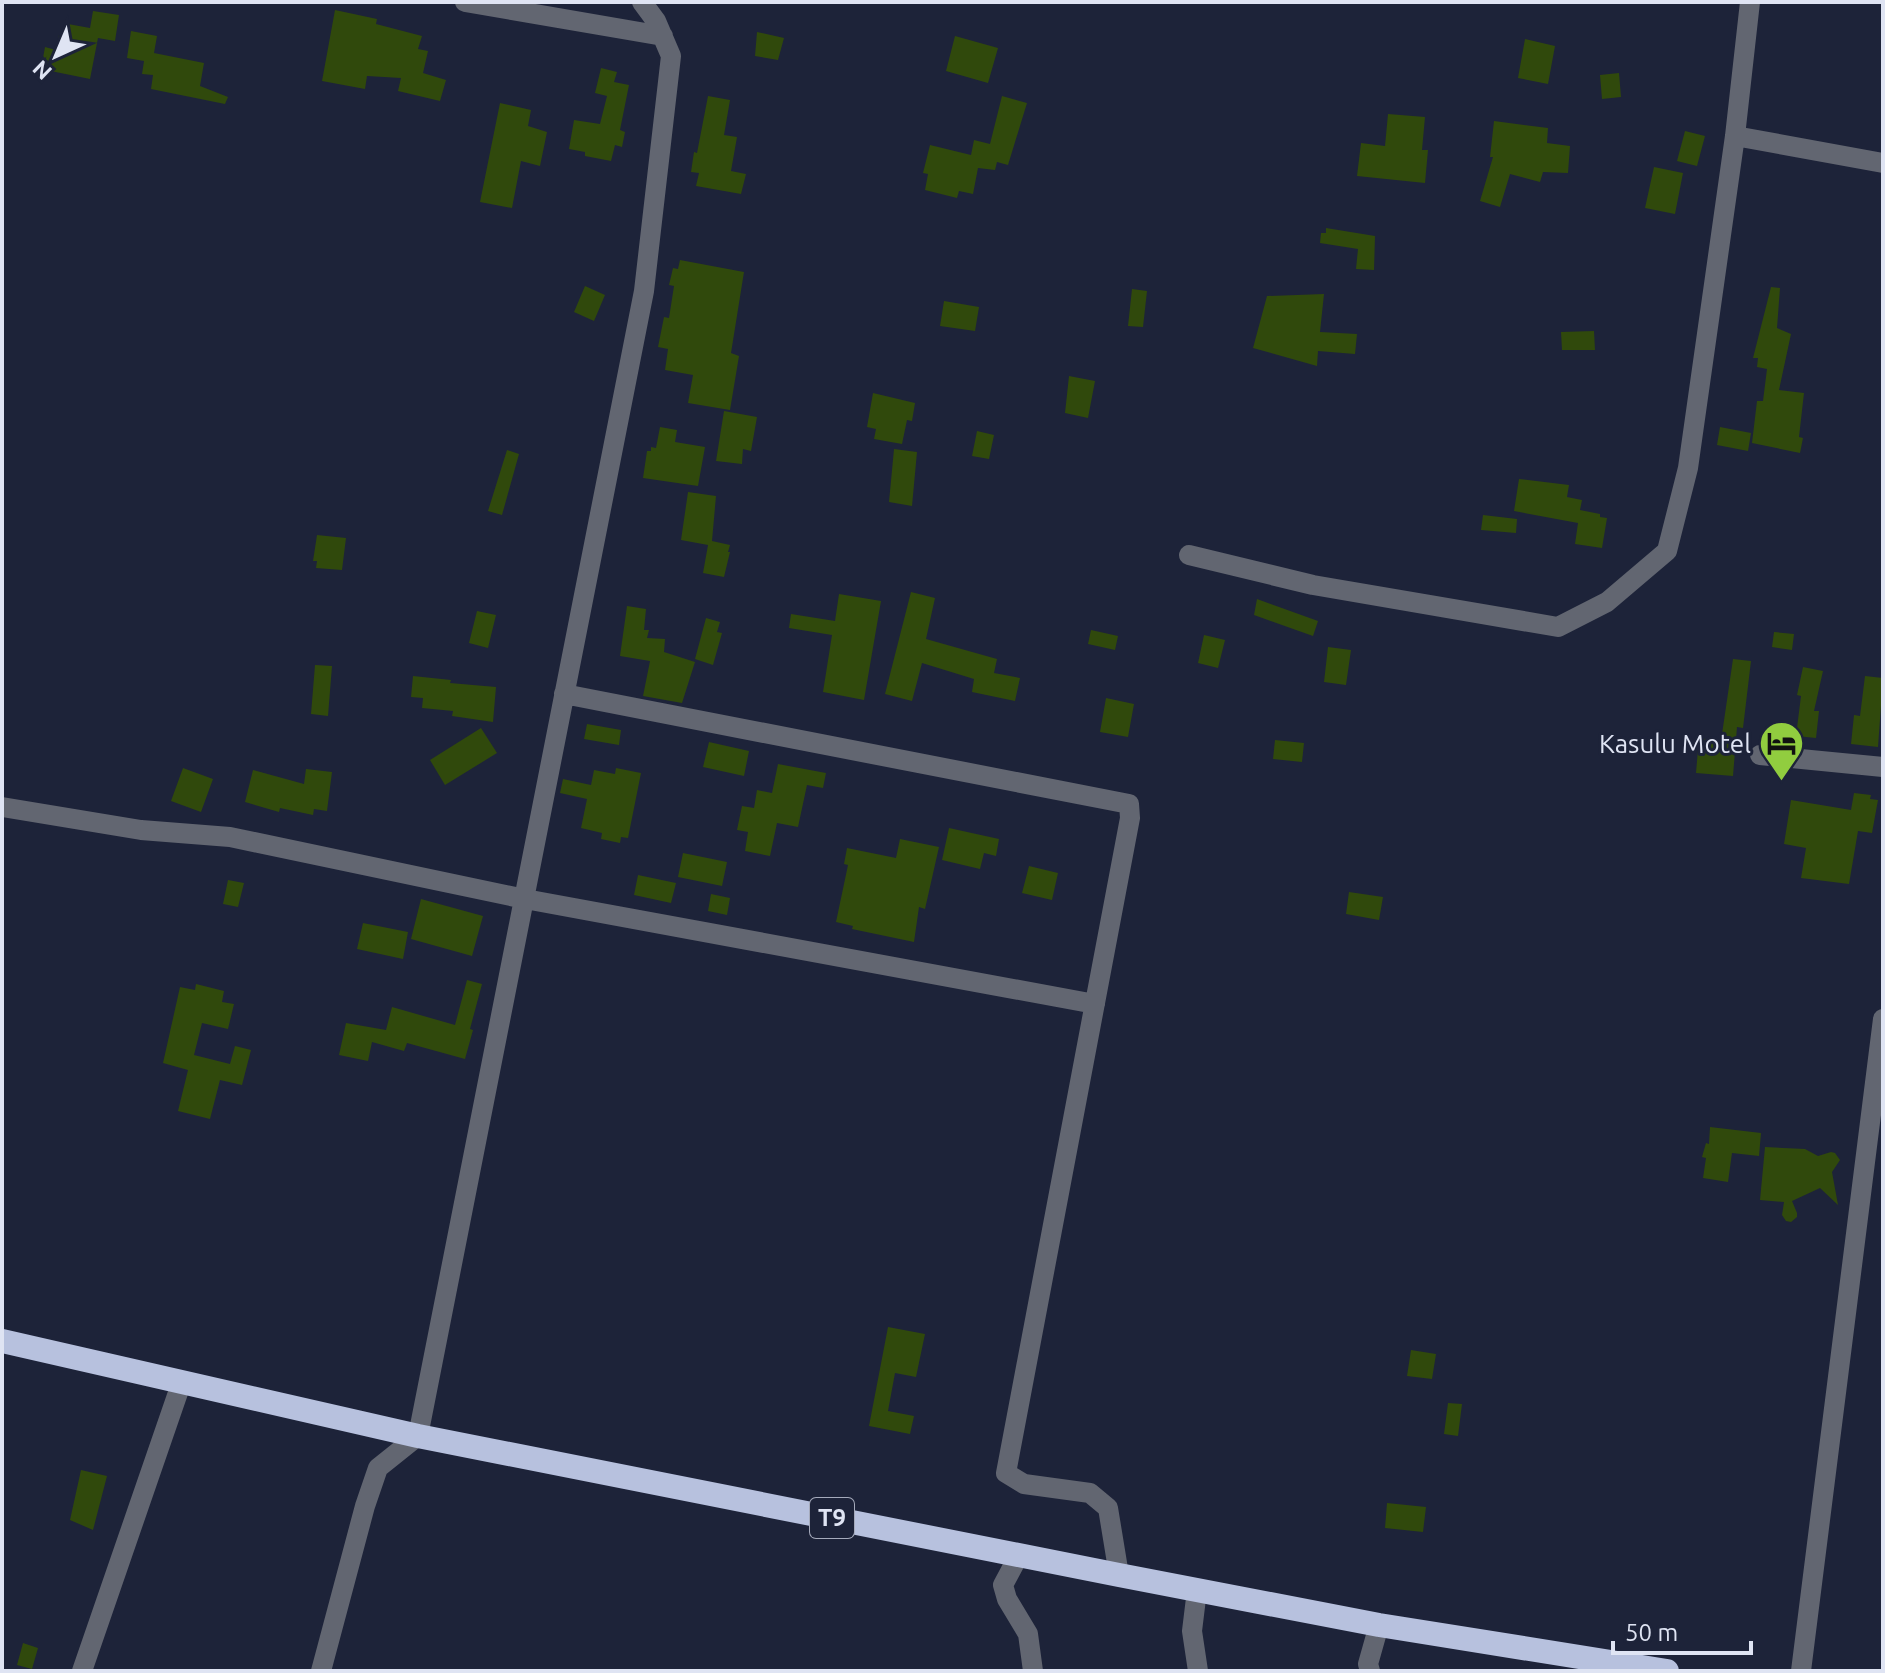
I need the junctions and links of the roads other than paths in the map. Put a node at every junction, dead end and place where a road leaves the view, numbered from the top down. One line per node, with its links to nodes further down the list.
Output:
1 (465, 2): 4 (street)
2 (642, 2): 4 (street)
3 (1750, 2): 5 (street)
4 (663, 36): 8 (street)
5 (1735, 136): 6 (street); 7 (street)
6 (1883, 163)
7 (1189, 555)
8 (564, 694): 12 (street); 13 (street)
9 (1760, 755): 10 (street)
10 (1883, 767)
11 (2, 807): 12 (street)
12 (525, 899): 13 (street); 17 (street)
13 (1095, 1004): 19 (street)
14 (1883, 1019): 28 (street)
15 (2, 1341): 16 (highway, T9)
16 (181, 1384): 17 (highway, T9); 22 (street)
17 (418, 1436): 18 (highway, T9); 23 (street)
18 (1019, 1555): 19 (highway, T9); 24 (street)
19 (1119, 1575): 20 (highway, T9)
20 (1197, 1590): 21 (highway, T9); 25 (street)
21 (1379, 1625): 26 (street); 27 (highway, T9)
22 (82, 1671)
23 (321, 1671)
24 (1033, 1671)
25 (1198, 1671)
26 (1370, 1671)
27 (1667, 1671)
28 (1801, 1671)

